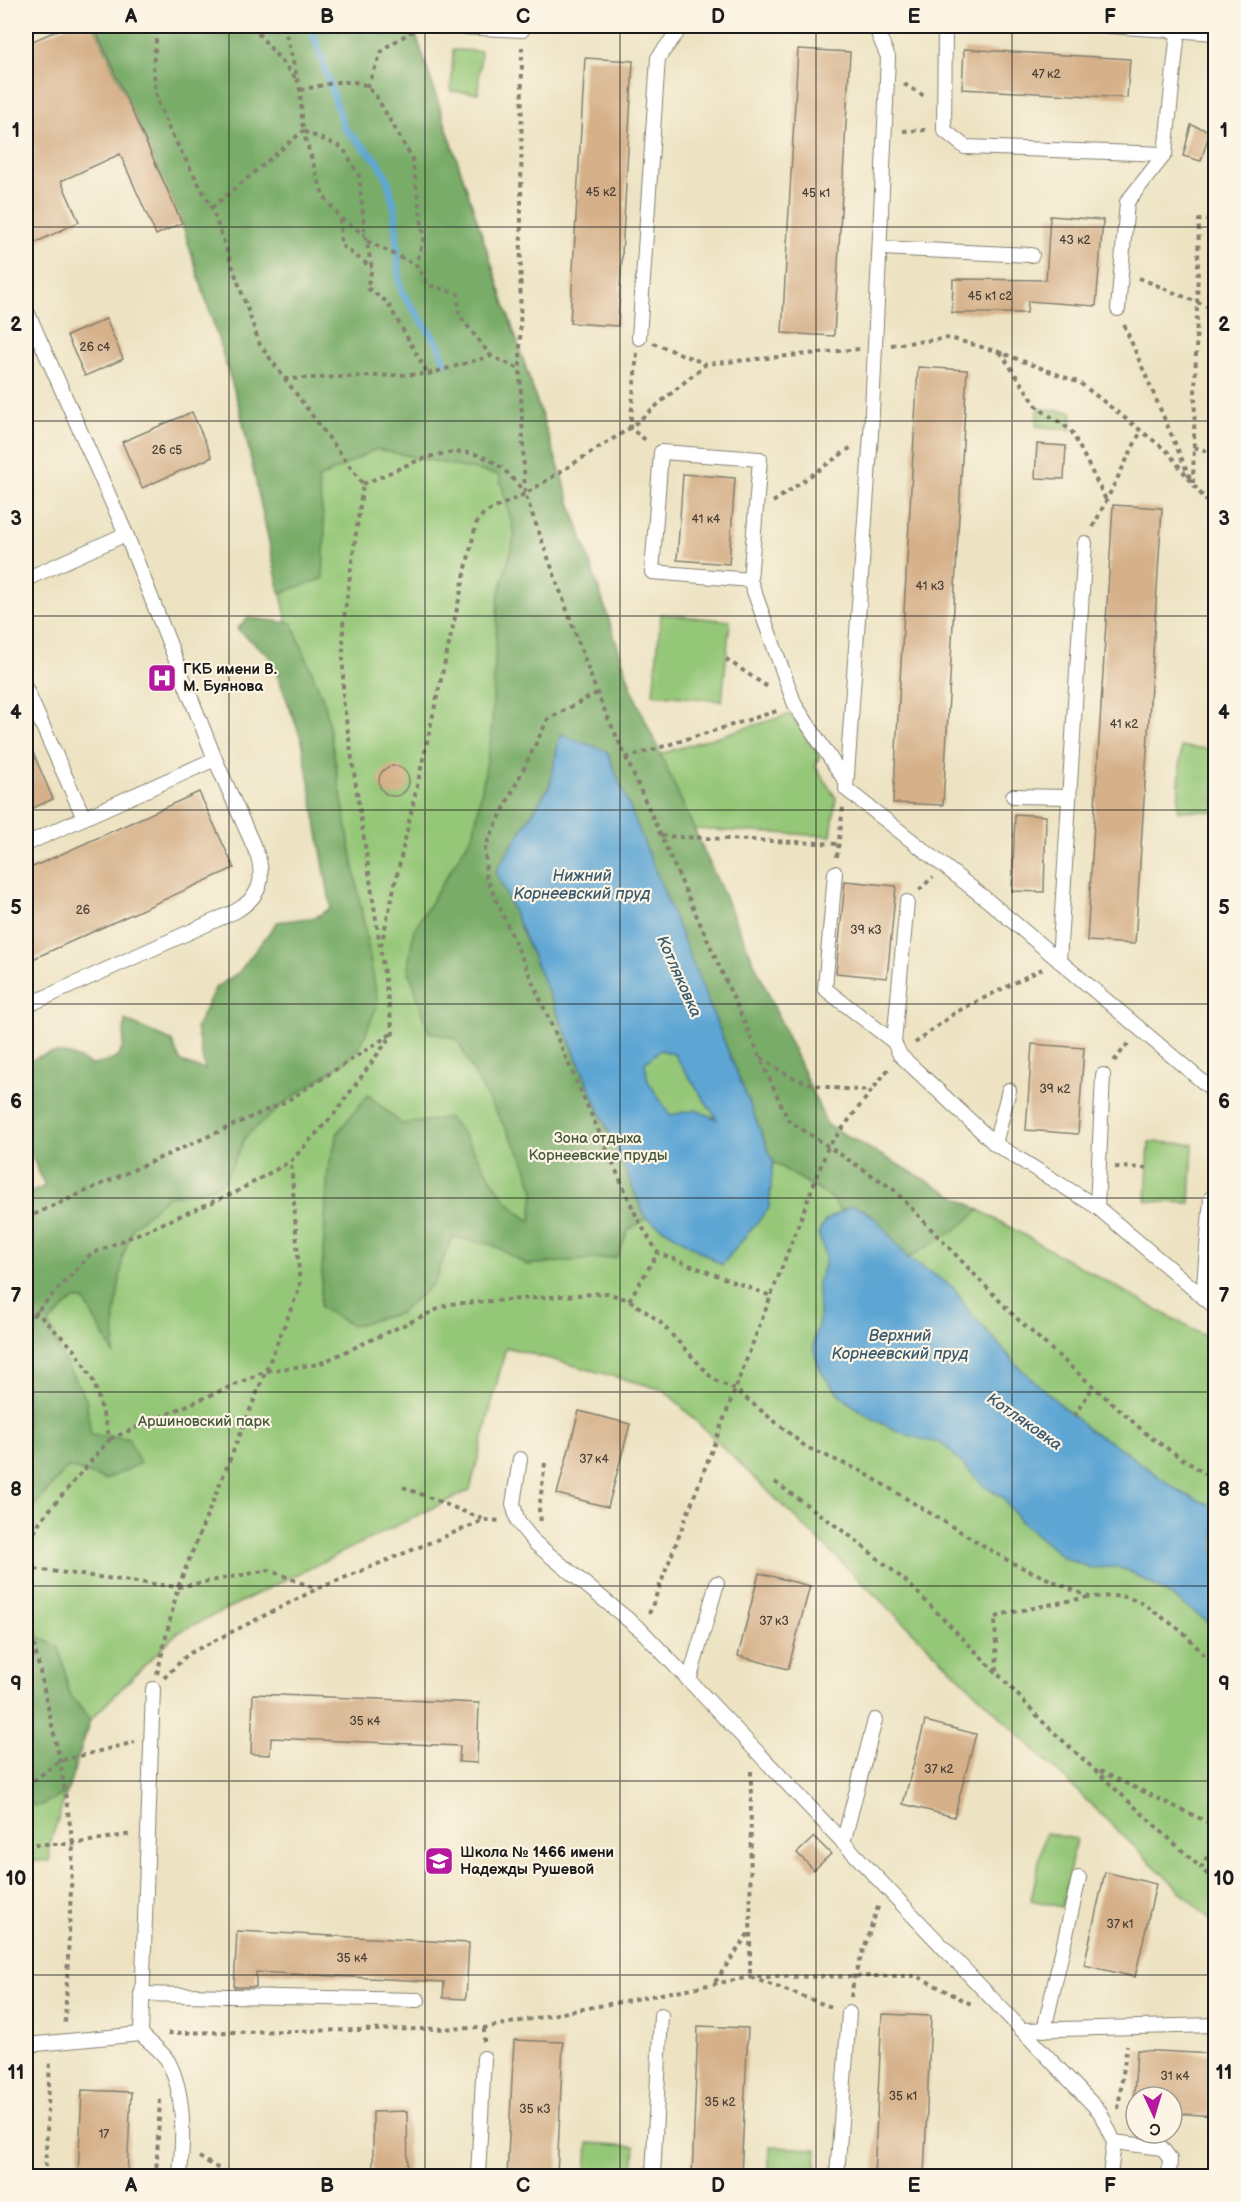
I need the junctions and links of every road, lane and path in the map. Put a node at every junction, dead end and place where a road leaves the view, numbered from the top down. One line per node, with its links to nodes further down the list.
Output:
1 (158, 26): 22 (path)
2 (252, 26): 14 (path)
3 (284, 26): 14 (path)
4 (421, 26): 15 (path)
5 (438, 26): 10 (lane)
6 (682, 26): 36 (lane)
7 (876, 26): 13 (lane)
8 (945, 26): 17 (lane)
9 (1108, 26): 11 (lane)
10 (522, 28): 41 (path)
11 (1178, 31): 12 (lane); 21 (lane)
12 (1215, 33)
13 (887, 73): 17 (path); 20 (lane)
14 (298, 82): 16 (path)
15 (368, 87): 16 (path); 29 (path)
16 (300, 90): 19 (path)
17 (944, 109): 18 (lane)
18 (944, 130): 20 (path); 21 (lane)
19 (303, 131): 22 (path); 23 (path); 25 (path)
20 (885, 131): 27 (lane)
21 (1165, 154): 31 (lane)
22 (212, 208): 43 (path)
23 (340, 218): 25 (path); 30 (path)
24 (1215, 221): 32 (path)
25 (365, 235): 26 (path)
26 (366, 241): 29 (path); 30 (path)
27 (880, 248): 28 (lane); 37 (lane)
28 (1032, 255)
29 (416, 265): 39 (path)
30 (372, 268): 42 (path)
31 (1121, 270): 32 (path); 34 (lane)
32 (1196, 302): 35 (path); 47 (path)
33 (26, 309): 56 (lane)
34 (1118, 309): 51 (path)
35 (1215, 310)
36 (639, 338): 40 (path); 44 (path)
37 (875, 348): 38 (path); 40 (path); 46 (lane)
38 (999, 352): 45 (path); 53 (path)
39 (491, 356): 41 (path); 42 (path)
40 (706, 364): 44 (path)
41 (520, 369): 52 (path)
42 (428, 374): 43 (path)
43 (283, 379): 50 (path)
44 (630, 428): 48 (path); 52 (path)
45 (1141, 431): 51 (path); 53 (path)
46 (871, 434): 55 (path); 66 (lane)
47 (1194, 447): 49 (path); 51 (path)
48 (661, 452): 55 (lane); 59 (lane)
49 (1215, 454)
50 (363, 484): 52 (path); 76 (path)
51 (1193, 484): 54 (path)
52 (525, 494): 62 (path); 76 (path)
53 (1107, 500): 57 (path)
54 (1215, 513)
55 (755, 514): 59 (lane)
56 (126, 534): 58 (lane); 64 (lane)
57 (1084, 543): 68 (lane)
58 (26, 579)
59 (750, 580): 63 (lane)
60 (726, 659): 63 (path)
61 (26, 689): 69 (lane)
62 (597, 693): 65 (path); 95 (path)
63 (795, 705): 65 (path); 66 (lane)
64 (215, 759): 69 (lane); 78 (lane)
65 (626, 759): 70 (path)
66 (845, 784): 72 (path); 73 (lane)
67 (1013, 796): 68 (lane)
68 (1069, 797): 77 (lane)
69 (84, 818): 71 (lane)
70 (661, 836): 72 (path); 82 (path)
71 (26, 844)
72 (839, 844): 74 (path)
73 (945, 866): 75 (path); 77 (lane)
74 (835, 873): 81 (lane)
75 (907, 902): 81 (lane)
76 (380, 950): 80 (path)
77 (1059, 961): 79 (lane); 81 (path)
78 (26, 1006)
79 (1140, 1029): 83 (path); 86 (lane)
80 (393, 1033): 89 (path); 94 (path)
81 (897, 1048): 85 (path); 87 (lane)
82 (759, 1055): 85 (path); 88 (path)
83 (1103, 1075): 90 (lane)
84 (1009, 1090): 87 (lane)
85 (871, 1091): 88 (path)
86 (1215, 1093)
87 (995, 1144): 93 (lane)
88 (828, 1147): 96 (path); 104 (path)
89 (291, 1161): 100 (path); 103 (path)
90 (1099, 1167): 91 (path); 93 (lane)
91 (1148, 1168)
92 (1210, 1198): 97 (lane)
93 (1097, 1207): 97 (lane)
94 (26, 1218)
95 (658, 1253): 96 (path); 98 (path)
96 (771, 1296): 105 (path)
97 (1203, 1297): 99 (lane)
98 (629, 1300): 103 (path); 105 (path)
99 (1215, 1308)
100 (35, 1311): 101 (path); 102 (path); 107 (path)
101 (26, 1313)
102 (26, 1323)
103 (266, 1371): 107 (path); 117 (path)
104 (1094, 1385): 106 (path); 109 (path)
105 (736, 1390): 119 (path); 121 (path)
106 (1074, 1416)
107 (110, 1439): 114 (path)
108 (520, 1460): 113 (lane)
109 (1215, 1481)
110 (775, 1482): 123 (path)
111 (403, 1487): 112 (path)
112 (485, 1520): 113 (path); 118 (path)
113 (518, 1522): 121 (lane)
114 (26, 1549)
115 (26, 1568): 117 (path)
116 (717, 1583): 124 (lane)
117 (178, 1587): 118 (path); 125 (path)
118 (317, 1589): 125 (path)
119 (1089, 1597): 122 (path); 123 (path)
120 (26, 1609): 129 (path)
121 (642, 1631): 124 (lane)
122 (1215, 1668)
123 (997, 1673): 130 (path)
124 (689, 1681): 128 (lane)
125 (153, 1689): 127 (lane)
126 (874, 1720): 135 (lane)
127 (151, 1738): 129 (path); 133 (lane)
128 (751, 1746): 135 (lane); 142 (path)
129 (60, 1761): 131 (path); 137 (path)
130 (1096, 1770): 132 (path); 138 (path)
131 (26, 1786)
132 (1215, 1826)
133 (148, 1831): 137 (path); 146 (lane)
134 (1215, 1841): 138 (path)
135 (843, 1843): 141 (lane)
136 (26, 1844): 137 (path)
137 (73, 1844): 156 (path)
138 (1201, 1868): 140 (path)
139 (1079, 1878): 153 (lane)
140 (1215, 1883)
141 (885, 1886): 144 (path); 152 (lane)
142 (750, 1931): 143 (path); 145 (path)
143 (750, 1977): 144 (path); 145 (path); 149 (path)
144 (854, 1978): 148 (path); 149 (path)
145 (715, 1983): 154 (path)
146 (141, 1994): 147 (lane); 154 (lane)
147 (418, 2000)
148 (980, 2009)
149 (849, 2013): 168 (lane)
150 (661, 2015): 167 (lane)
151 (1215, 2025): 153 (lane)
152 (1022, 2030): 153 (lane); 160 (lane)
153 (1044, 2030)
154 (141, 2034): 156 (lane); 161 (lane)
155 (1127, 2039): 160 (path)
156 (57, 2043): 157 (lane); 162 (path)
157 (26, 2044)
158 (484, 2058): 166 (lane)
159 (161, 2089): 163 (path)
160 (1114, 2142): 169 (lane); 170 (lane)
161 (183, 2147): 164 (lane); 165 (path)
162 (45, 2176)
163 (156, 2176)
164 (180, 2176)
165 (231, 2176)
166 (478, 2176)
167 (653, 2176)
168 (837, 2176)
169 (1110, 2176)
170 (1169, 2176)

